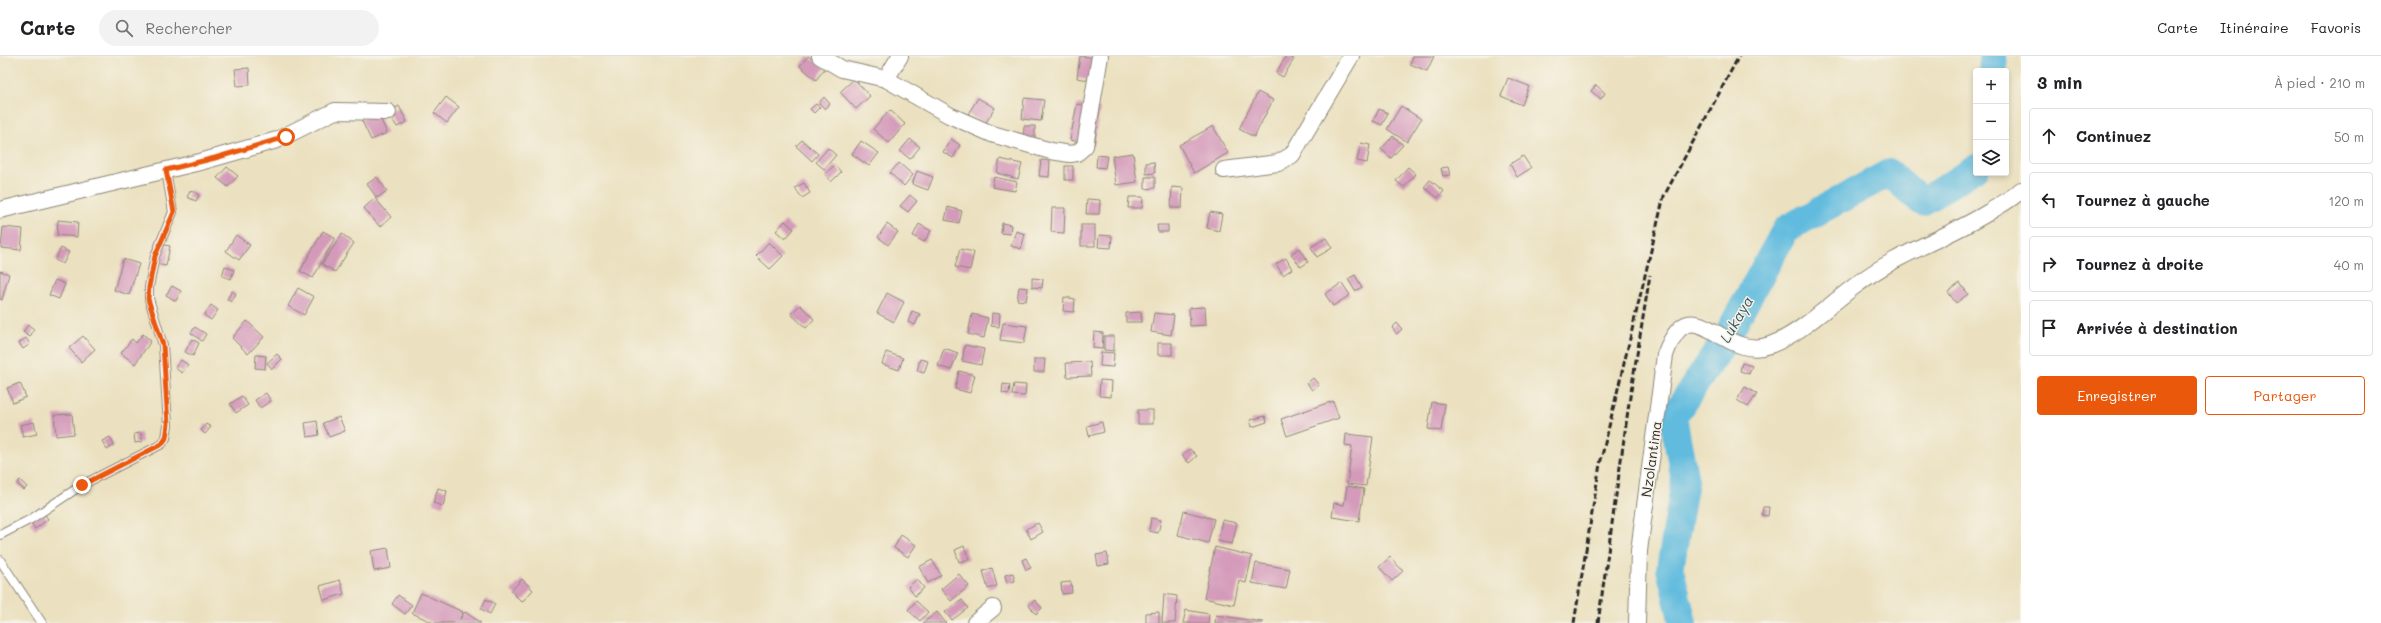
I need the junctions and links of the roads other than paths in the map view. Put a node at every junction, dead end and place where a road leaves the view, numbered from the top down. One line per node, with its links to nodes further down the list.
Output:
1 (820, 56): 5 (street)
2 (900, 56): 5 (street)
3 (1100, 56): 5 (street)
4 (1351, 56): 8 (street)
5 (886, 79)
6 (388, 112): 7 (street)
7 (166, 170): 10 (street); 11 (lane)
8 (1224, 170)
9 (2021, 190): 16 (street, Nzolantima)
10 (0, 210)
11 (0, 535)
12 (0, 560): 14 (lane)
13 (993, 608): 15 (street)
14 (42, 623)
15 (975, 623)
16 (1637, 623)

